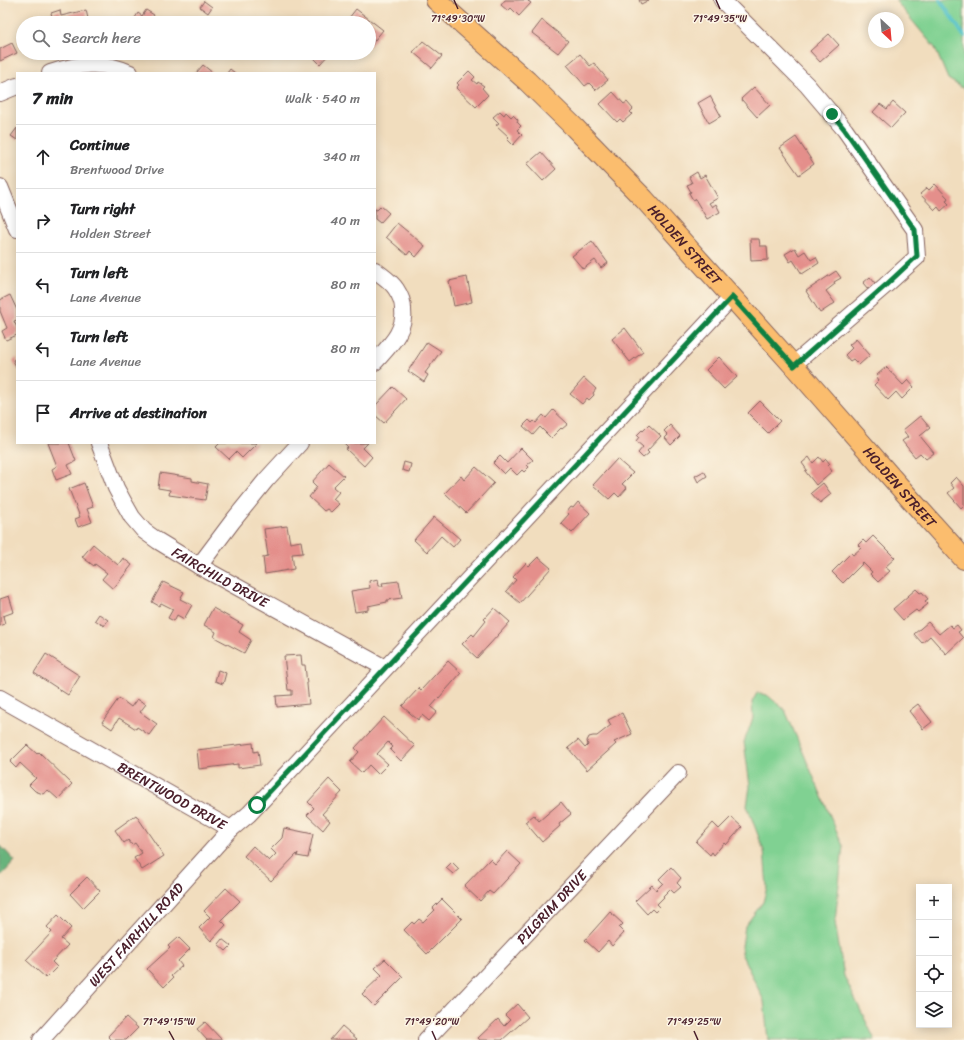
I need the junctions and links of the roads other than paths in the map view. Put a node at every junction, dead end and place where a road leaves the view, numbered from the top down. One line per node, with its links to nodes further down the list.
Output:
1 (436, 0): 10 (main road, HOLDEN STREET)
2 (722, 0): 12 (street)
3 (54, 72): 4 (street)
4 (127, 72)
5 (16, 86): 6 (street)
6 (0, 94)
7 (0, 186): 8 (street)
8 (16, 226)
9 (376, 271): 11 (street)
10 (732, 297): 12 (main road, HOLDEN STREET); 17 (street, BRENTWOOD DRIVE)
11 (376, 361)
12 (794, 366): 15 (main road, HOLDEN STREET)
13 (99, 444): 16 (street, FAIRCHILD DRIVE)
14 (299, 444): 16 (street)
15 (964, 560)
16 (199, 566): 17 (street, FAIRCHILD DRIVE)
17 (385, 668): 20 (street, BRENTWOOD DRIVE)
18 (0, 698): 20 (street, BRENTWOOD DRIVE)
19 (678, 774): 22 (street, PILGRIM DRIVE)
20 (231, 829): 21 (street, WEST FAIRHILL ROAD)
21 (40, 1040)
22 (426, 1040)

